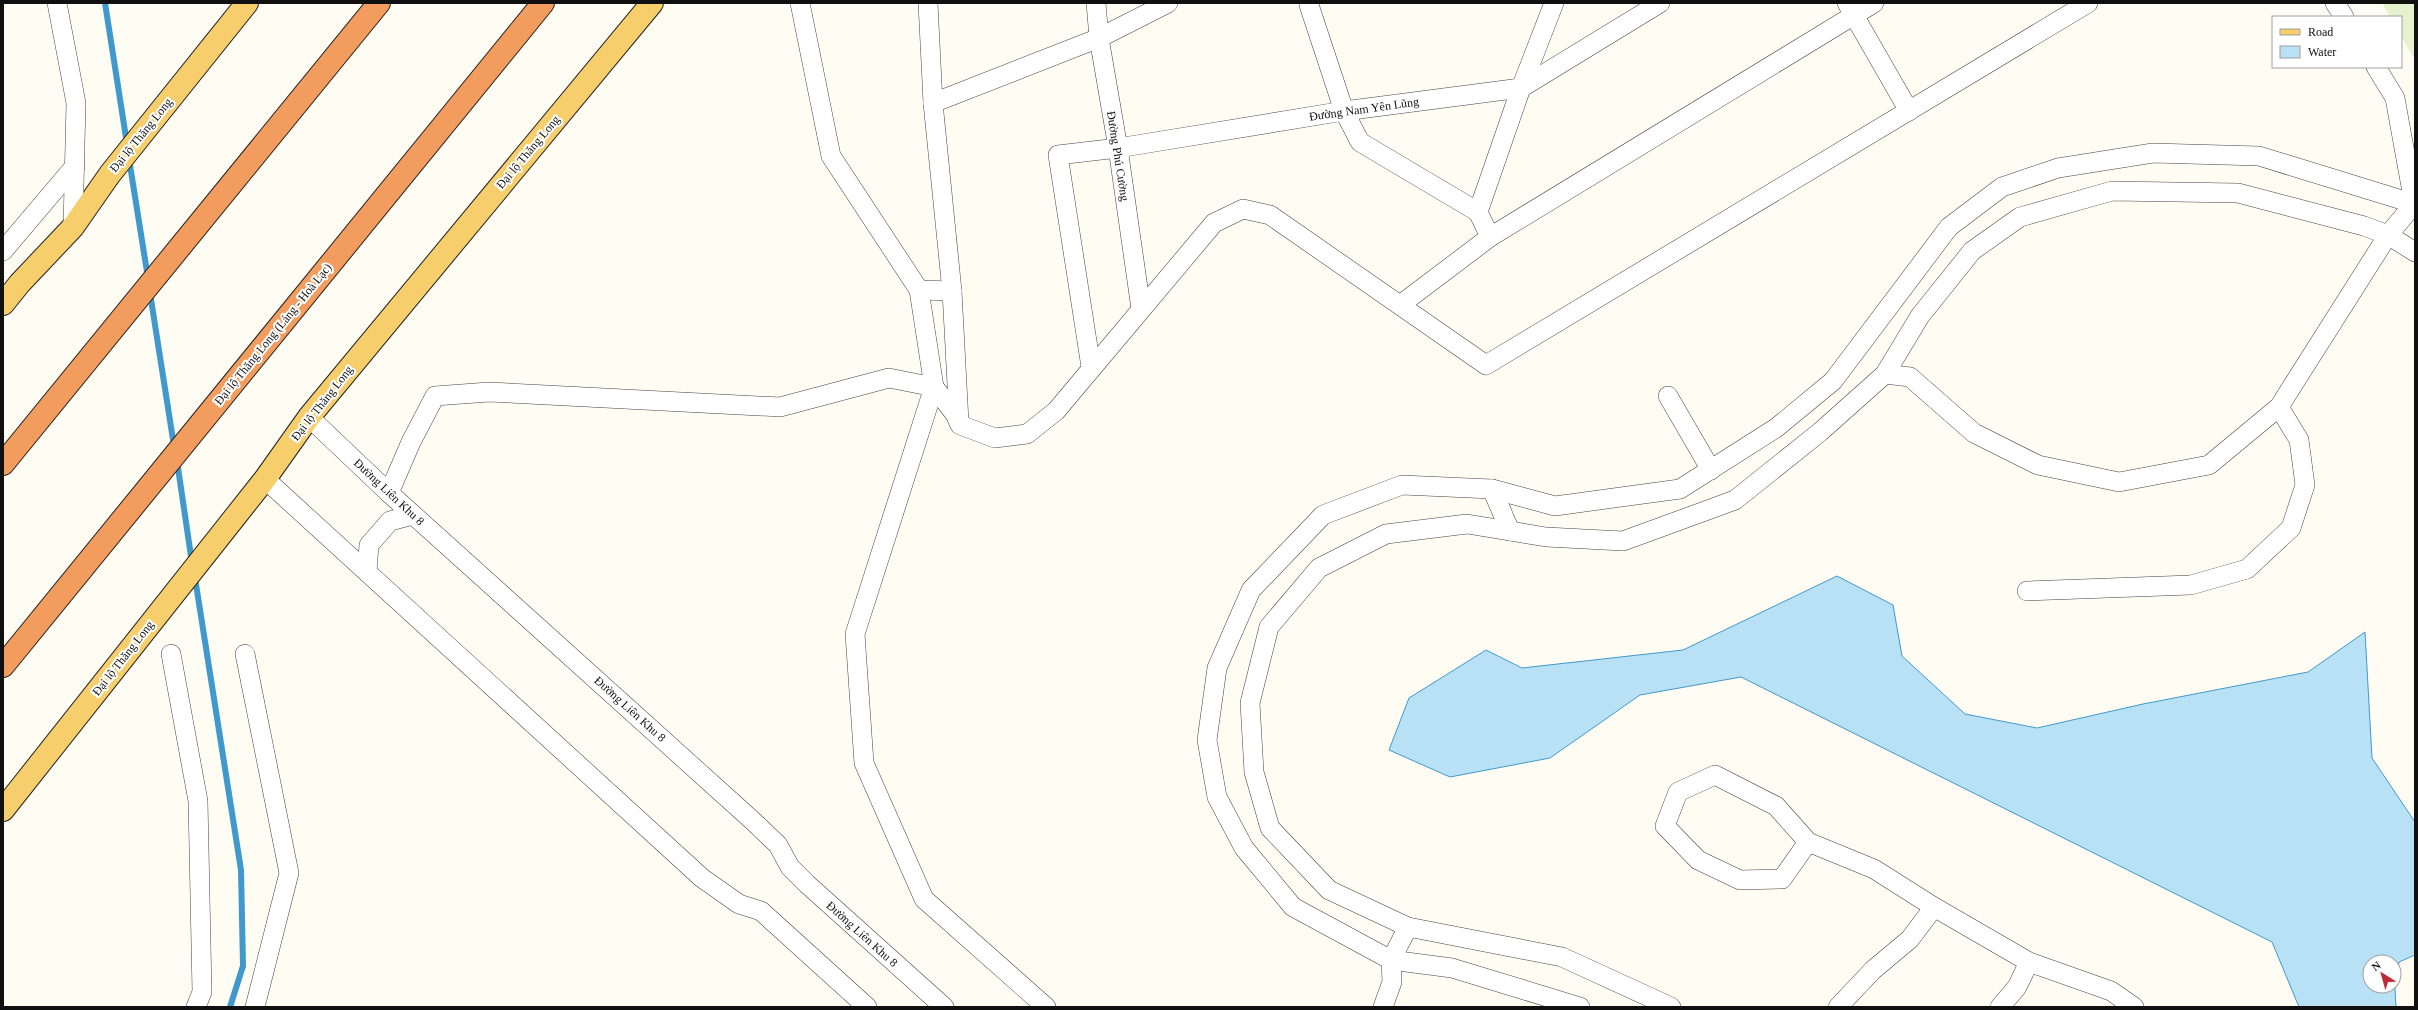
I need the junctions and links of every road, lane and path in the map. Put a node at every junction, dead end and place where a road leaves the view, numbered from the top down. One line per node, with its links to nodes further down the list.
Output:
1 (57, 3): 25 (street)
2 (247, 3): 28 (main road, Đại lộ Thăng Long)
3 (379, 3): 45 (highway)
4 (543, 3): 56 (highway, Đại lộ Thăng Long (Láng - Hoà Lạc))
5 (652, 3): 43 (main road, Đại lộ Thăng Long)
6 (800, 3): 33 (street)
7 (928, 3): 21 (street)
8 (1096, 3): 18 (street, Đường Phú Cường)
9 (1168, 3): 18 (street)
10 (1554, 3): 20 (street)
11 (1660, 3): 20 (street)
12 (1874, 3): 16 (street)
13 (2088, 3): 23 (street)
14 (2335, 3): 17 (street)
15 (1309, 5): 22 (street)
16 (1849, 10): 23 (street); 30 (street)
17 (2343, 16)
18 (1099, 38): 21 (street); 24 (street, Đường Phú Cường)
19 (2377, 68): 26 (street)
20 (1521, 88): 22 (street, Đường Nam Yên Lũng); 27 (street)
21 (933, 103): 34 (street)
22 (1344, 111): 24 (street, Đường Nam Yên Lũng); 27 (street)
23 (1908, 111): 36 (street)
24 (1118, 148): 37 (street, Đường Phú Cường); 38 (street, Đường Nam Yên Lũng)
25 (75, 166): 28 (street); 31 (street)
26 (2415, 204): 29 (street); 46 (street)
27 (1478, 212): 30 (street)
28 (74, 227): 35 (main road, Đại lộ Thăng Long)
29 (2388, 235): 32 (street); 39 (street); 42 (street)
30 (1490, 237): 36 (street)
31 (3, 251)
32 (2415, 252)
33 (919, 290): 34 (street); 40 (street)
34 (952, 291): 44 (street)
35 (3, 304)
36 (1400, 305): 37 (street)
37 (1141, 309): 38 (street)
38 (1091, 367): 44 (street)
39 (1885, 374): 42 (street); 51 (street)
40 (934, 387): 44 (street); 49 (street); 67 (street)
41 (1668, 396): 46 (street)
42 (2279, 407): 53 (street)
43 (308, 417): 47 (main road, Đại lộ Thăng Long); 49 (street, Đường Liên Khu 8)
44 (960, 425)
45 (3, 464)
46 (1711, 470): 48 (street)
47 (266, 479): 52 (street); 57 (main road, Đại lộ Thăng Long)
48 (1492, 489): 51 (street); 61 (street)
49 (389, 493): 50 (street, Đường Liên Khu 8)
50 (413, 515): 52 (street); 66 (street, Đường Liên Khu 8)
51 (1510, 531): 60 (street)
52 (366, 571): 65 (street)
53 (2027, 591)
54 (171, 654): 63 (street)
55 (245, 654): 64 (street)
56 (3, 666)
57 (3, 810)
58 (1808, 842): 58 (street); 59 (street)
59 (1934, 907): 62 (street); 71 (street)
60 (1408, 927): 61 (street); 70 (street)
61 (1391, 960): 68 (street); 69 (street)
62 (2029, 962): 72 (street); 73 (street)
63 (196, 1007)
64 (255, 1007)
65 (868, 1007)
66 (944, 1007)
67 (1046, 1007)
68 (1382, 1007)
69 (1580, 1007)
70 (1671, 1007)
71 (1838, 1007)
72 (2000, 1007)
73 (2134, 1007)

